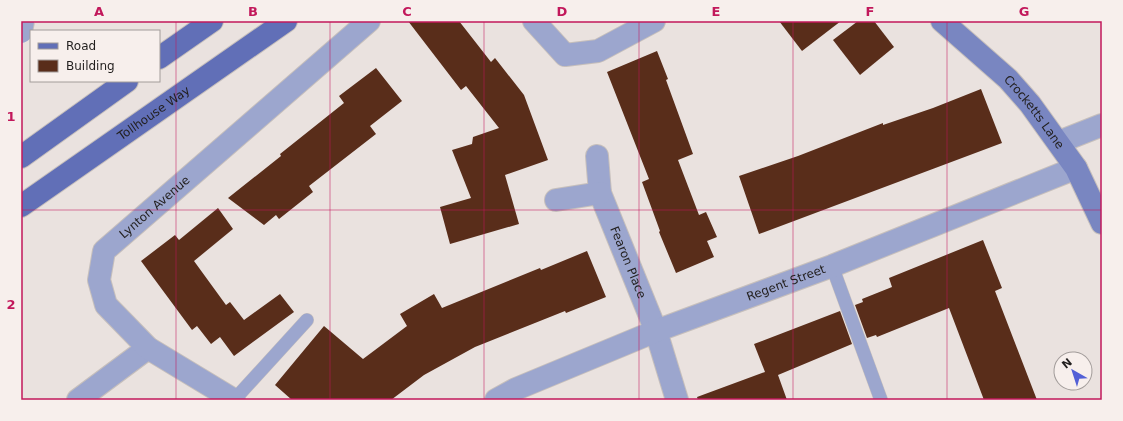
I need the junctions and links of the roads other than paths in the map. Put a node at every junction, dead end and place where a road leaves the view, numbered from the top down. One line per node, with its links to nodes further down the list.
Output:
1 (23, 21): 8 (street, bridge)
2 (212, 21): 9 (main road)
3 (286, 21): 18 (main road, Tollhouse Way)
4 (369, 21): 23 (street, Lynton Avenue)
5 (534, 21): 6 (street)
6 (654, 21)
7 (942, 21): 12 (street, Crocketts Lane)
8 (21, 32)
9 (160, 57)
10 (126, 82): 14 (main road)
11 (1102, 125): 12 (street)
12 (1059, 142): 15 (street, Crocketts Lane)
13 (598, 156): 16 (street, Fearon Place)
14 (21, 157)
15 (1076, 168): 19 (street, Crocketts Lane); 20 (street, Regent Street)
16 (600, 193): 17 (street); 22 (street, Fearon Place)
17 (556, 200)
18 (21, 206)
19 (1102, 223)
20 (832, 266): 22 (street, Regent Street); 28 (lane)
21 (307, 320): 25 (lane)
22 (656, 331): 26 (street, Regent Street); 27 (street, Fearon Place)
23 (148, 348): 24 (street); 25 (street, Lynton Avenue)
24 (78, 400)
25 (234, 400)
26 (496, 400)
27 (677, 400)
28 (881, 400)

